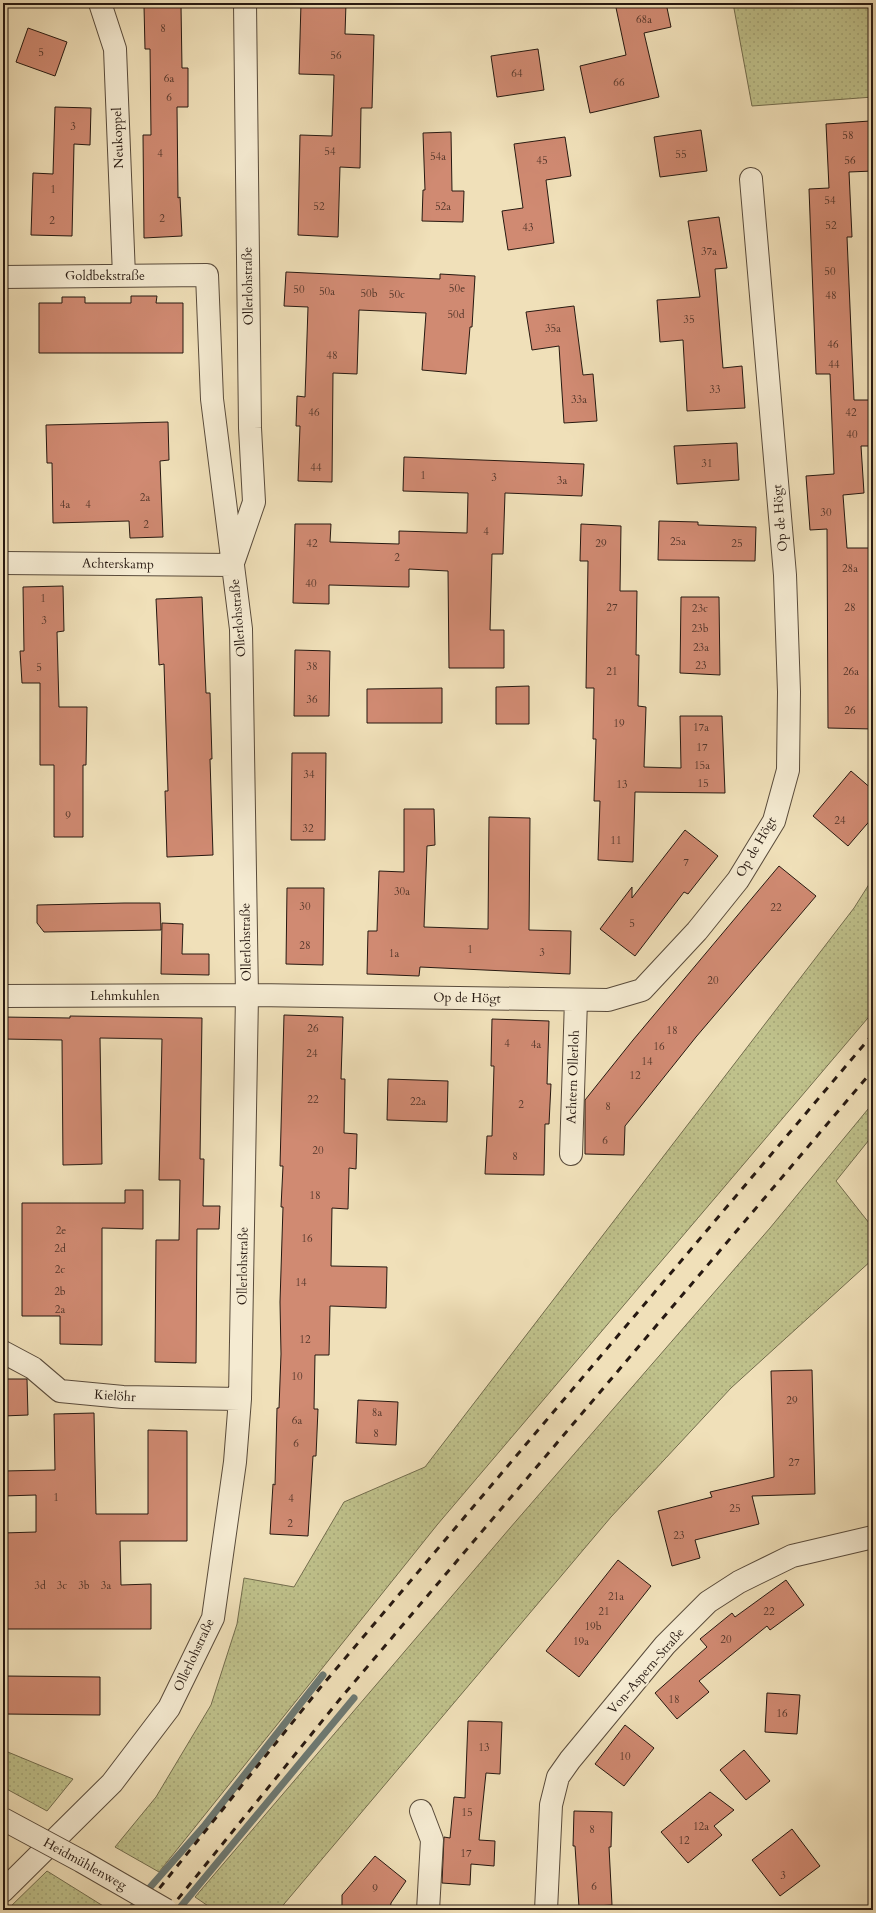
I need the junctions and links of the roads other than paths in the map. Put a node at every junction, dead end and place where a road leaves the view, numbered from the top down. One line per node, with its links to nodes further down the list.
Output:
1 (100, 3): 5 (street, Neukoppel)
2 (245, 3): 8 (street, Ollerlohstraße)
3 (751, 179): 11 (street, Op de Högt)
4 (207, 275): 5 (street, Goldbekstraße); 8 (street, Ollerlohstraße)
5 (124, 276): 6 (street, Goldbekstraße)
6 (3, 277)
7 (3, 563): 8 (street, Achterskamp)
8 (233, 565): 9 (street, Ollerlohstraße)
9 (247, 995): 10 (street, Lehmkuhlen); 11 (street, Op de Högt); 14 (street, Ollerlohstraße)
10 (3, 996)
11 (576, 1000): 12 (street, Achtern Ollerloh)
12 (571, 1154)
13 (3, 1352): 14 (street, Kielöhr)
14 (240, 1399): 18 (street, Ollerlohstraße)
15 (873, 1537): 21 (street, Von-Aspern-Straße)
16 (421, 1811): 20 (street)
17 (3, 1819): 19 (street, Heidmühlenweg, bridge)
18 (3, 1891)
19 (166, 1910)
20 (428, 1910)
21 (546, 1910)

